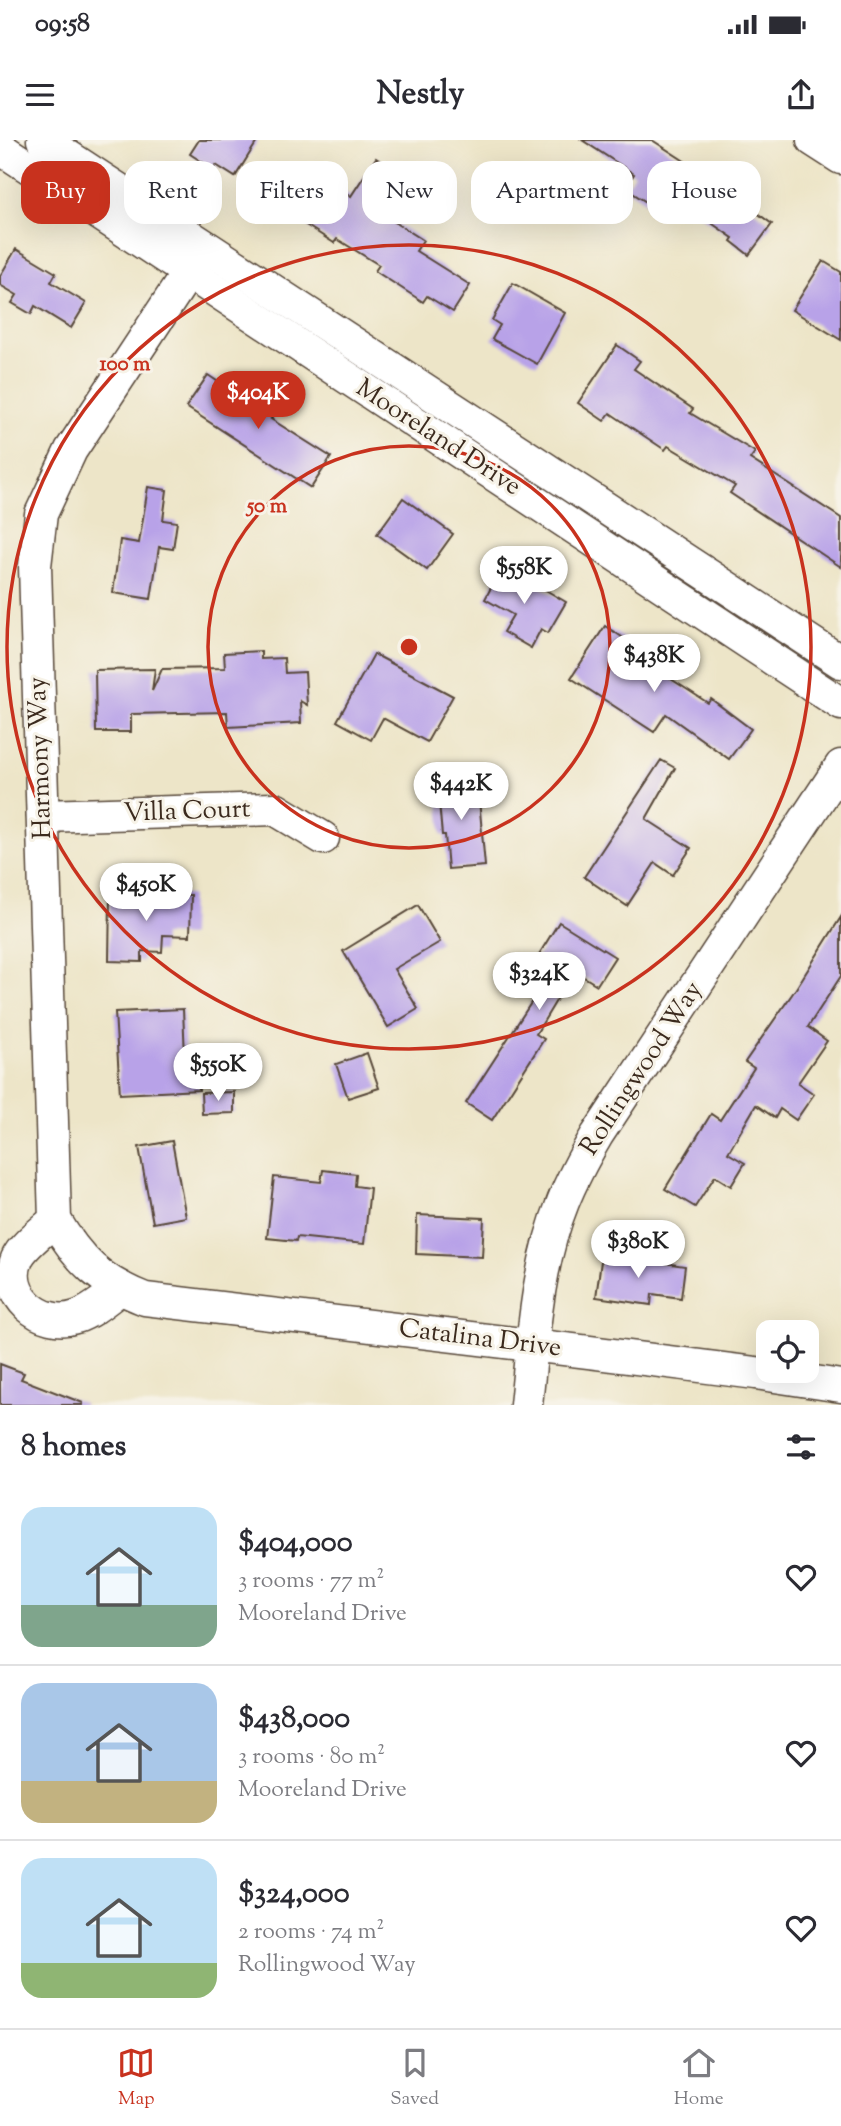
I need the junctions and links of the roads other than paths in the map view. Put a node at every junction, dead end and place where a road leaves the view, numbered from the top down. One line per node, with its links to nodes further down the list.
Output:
1 (43, 140): 5 (street, Mooreland Drive)
2 (813, 140): 4 (street)
3 (0, 148): 6 (street, Mooreland Drive)
4 (841, 158)
5 (205, 247): 6 (street, Harmony Way); 7 (street, Mooreland Drive)
6 (187, 273): 8 (street, Mooreland Drive); 10 (street, Harmony Way)
7 (841, 662)
8 (841, 704)
9 (841, 766): 14 (street, Rollingwood Way)
10 (43, 816): 11 (street, Villa Court); 12 (street, Harmony Way)
11 (323, 838)
12 (55, 1220): 13 (street, Harmony Way); 13 (street)
13 (121, 1288): 14 (street, Catalina Drive)
14 (532, 1346): 15 (street, Catalina Drive); 16 (street, Rollingwood Way)
15 (841, 1386)
16 (526, 1405)

